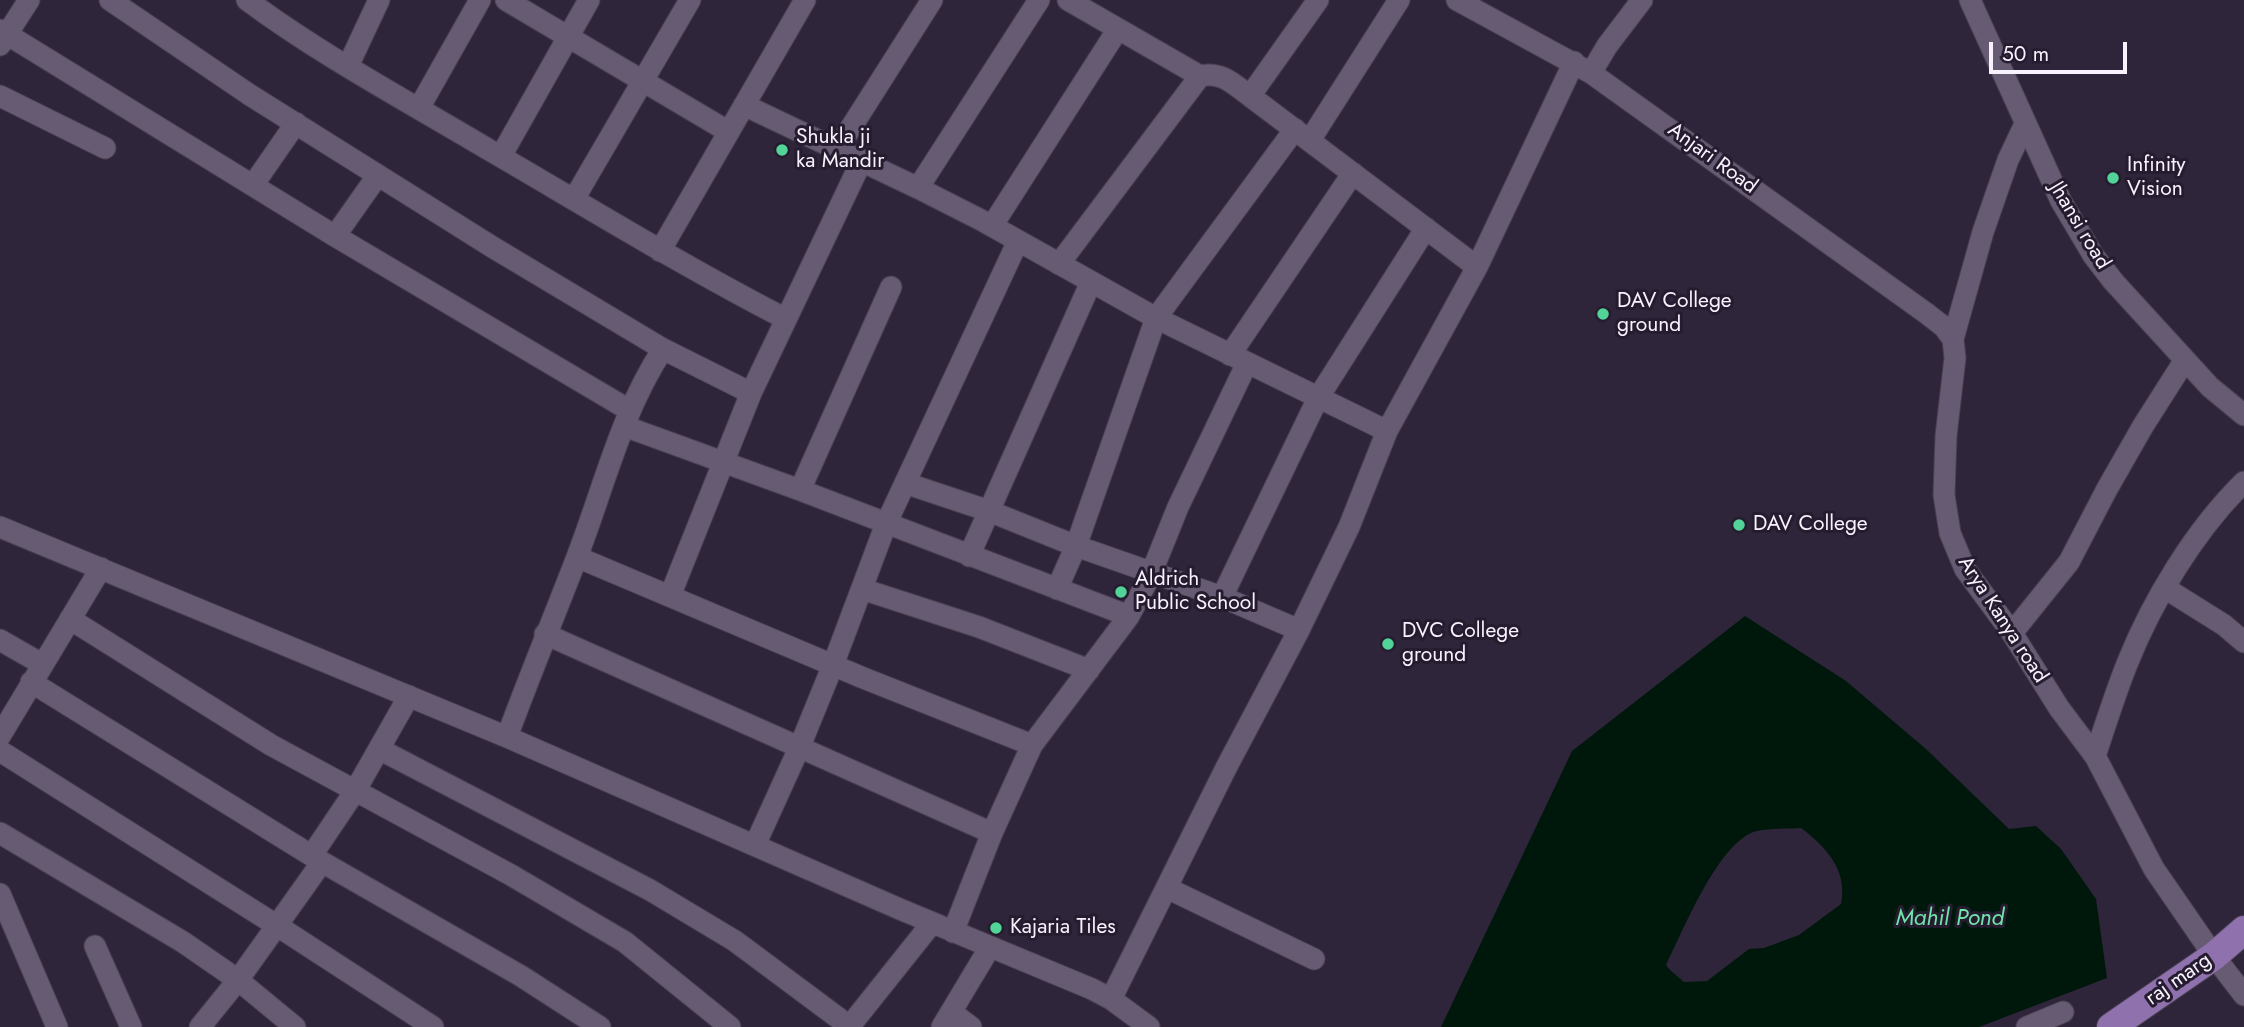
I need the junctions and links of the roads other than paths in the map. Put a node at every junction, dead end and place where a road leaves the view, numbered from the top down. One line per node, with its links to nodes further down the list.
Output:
1 (29, 0): 19 (street)
2 (110, 0): 29 (street)
3 (247, 0): 21 (street)
4 (379, 0): 21 (street)
5 (480, 0): 28 (street)
6 (506, 0): 20 (street)
7 (589, 0): 20 (street)
8 (690, 0): 24 (street)
9 (805, 0): 27 (street)
10 (932, 0): 34 (street)
11 (1039, 0): 40 (street)
12 (1068, 0): 18 (street)
13 (1318, 0): 26 (street)
14 (1399, 0): 32 (street)
15 (1457, 0): 22 (street, Anjari Road)
16 (1642, 0): 22 (street)
17 (1970, 0): 30 (street, Jhansi road)
18 (1118, 29): 23 (street); 42 (street)
19 (2, 37): 39 (street)
20 (569, 37): 24 (street); 35 (street)
21 (348, 66): 28 (street)
22 (1583, 67): 48 (street); 53 (street, Anjari Road)
23 (1200, 76): 26 (street); 47 (street)
24 (644, 80): 31 (street); 41 (street)
25 (0, 96): 33 (street)
26 (1251, 96): 32 (street)
27 (744, 105): 31 (street); 34 (street)
28 (419, 108): 35 (street)
29 (296, 123): 38 (street); 39 (street)
30 (2025, 124): 53 (street, Arya Kanya road); 56 (street, Jhansi road)
31 (729, 132): 46 (street)
32 (1303, 134): 37 (street); 51 (street)
33 (105, 148)
34 (838, 148): 36 (street)
35 (501, 156): 41 (street)
36 (862, 160): 40 (street); 52 (street)
37 (1353, 173): 43 (street); 55 (street)
38 (378, 175): 44 (street); 54 (street)
39 (253, 185): 44 (street)
40 (918, 188): 42 (street)
41 (573, 199): 46 (street)
42 (992, 226): 45 (street)
43 (1426, 228): 48 (street); 58 (street)
44 (335, 236): 60 (street)
45 (1018, 241): 47 (street); 64 (street)
46 (660, 251): 52 (street)
47 (1059, 264): 49 (street)
48 (1477, 267): 61 (street)
49 (1091, 282): 51 (street); 66 (street)
50 (891, 288): 65 (street)
51 (1156, 318): 55 (street); 69 (street)
52 (786, 319): 57 (street)
53 (1953, 339): 82 (street, Arya Kanya road)
54 (663, 349): 57 (street); 60 (street)
55 (1238, 359): 58 (street); 73 (street)
56 (2185, 360): 59 (street, Jhansi road); 82 (street)
57 (751, 393): 62 (street)
58 (1318, 398): 61 (street); 78 (street)
59 (2240, 405)
60 (626, 418): 62 (street); 71 (street)
61 (1387, 430): 81 (street)
62 (723, 462): 65 (street); 77 (street)
63 (2244, 482): 74 (street)
64 (905, 483): 66 (street); 67 (street)
65 (800, 490): 67 (street)
66 (989, 511): 69 (street); 70 (street)
67 (886, 524): 70 (street); 75 (street)
68 (0, 527): 72 (street)
69 (1076, 546): 73 (street); 76 (street)
70 (969, 555): 76 (street)
71 (577, 557): 77 (street); 83 (street)
72 (100, 568): 80 (street); 89 (street)
73 (1151, 574): 78 (street); 79 (street)
74 (2165, 588): 85 (street); 97 (street)
75 (862, 589): 86 (street); 87 (street)
76 (1057, 589): 79 (street)
77 (670, 596): 86 (street)
78 (1223, 597): 81 (street)
79 (1129, 616): 87 (street)
80 (70, 619): 88 (street); 98 (street)
81 (1299, 630): 103 (street)
82 (2012, 633): 97 (street, Arya Kanya road)
83 (545, 634): 92 (street); 93 (street)
84 (0, 640): 88 (street)
85 (2244, 642)
86 (833, 665): 93 (street); 94 (street)
87 (1089, 670): 94 (street)
88 (36, 673): 90 (street); 102 (street)
89 (409, 696): 92 (street); 95 (street)
90 (8, 701): 91 (street)
91 (0, 736)
92 (507, 737): 101 (street)
93 (800, 746): 100 (street); 101 (street)
94 (1032, 746): 100 (street)
95 (379, 749): 98 (street); 125 (street)
96 (0, 751): 106 (street)
97 (2095, 756): 111 (street, Arya Kanya road)
98 (355, 791): 102 (street); 124 (street)
99 (0, 833): 113 (street)
100 (992, 833): 108 (street)
101 (755, 845): 105 (street)
102 (317, 859): 106 (street); 123 (street)
103 (1167, 888): 112 (street); 115 (street)
104 (0, 894): 118 (street)
105 (932, 923): 108 (street); 125 (street)
106 (276, 925): 113 (street); 122 (street)
107 (2244, 930): 111 (main road, raj marg)
108 (953, 932): 110 (street)
109 (95, 946): 119 (street)
110 (990, 947): 115 (street); 117 (street)
111 (2214, 956): 114 (street, Arya Kanya road); 129 (main road, raj marg)
112 (1314, 959)
113 (238, 980): 120 (street); 121 (street)
114 (2244, 995)
115 (1111, 999): 127 (street)
116 (2063, 1012): 128 (street)
117 (947, 1019): 126 (street)
118 (58, 1027)
119 (131, 1027)
120 (200, 1027)
121 (295, 1027)
122 (433, 1027)
123 (600, 1027)
124 (730, 1027)
125 (849, 1027)
126 (971, 1027)
127 (1149, 1027)
128 (2027, 1027)
129 (2111, 1027)

